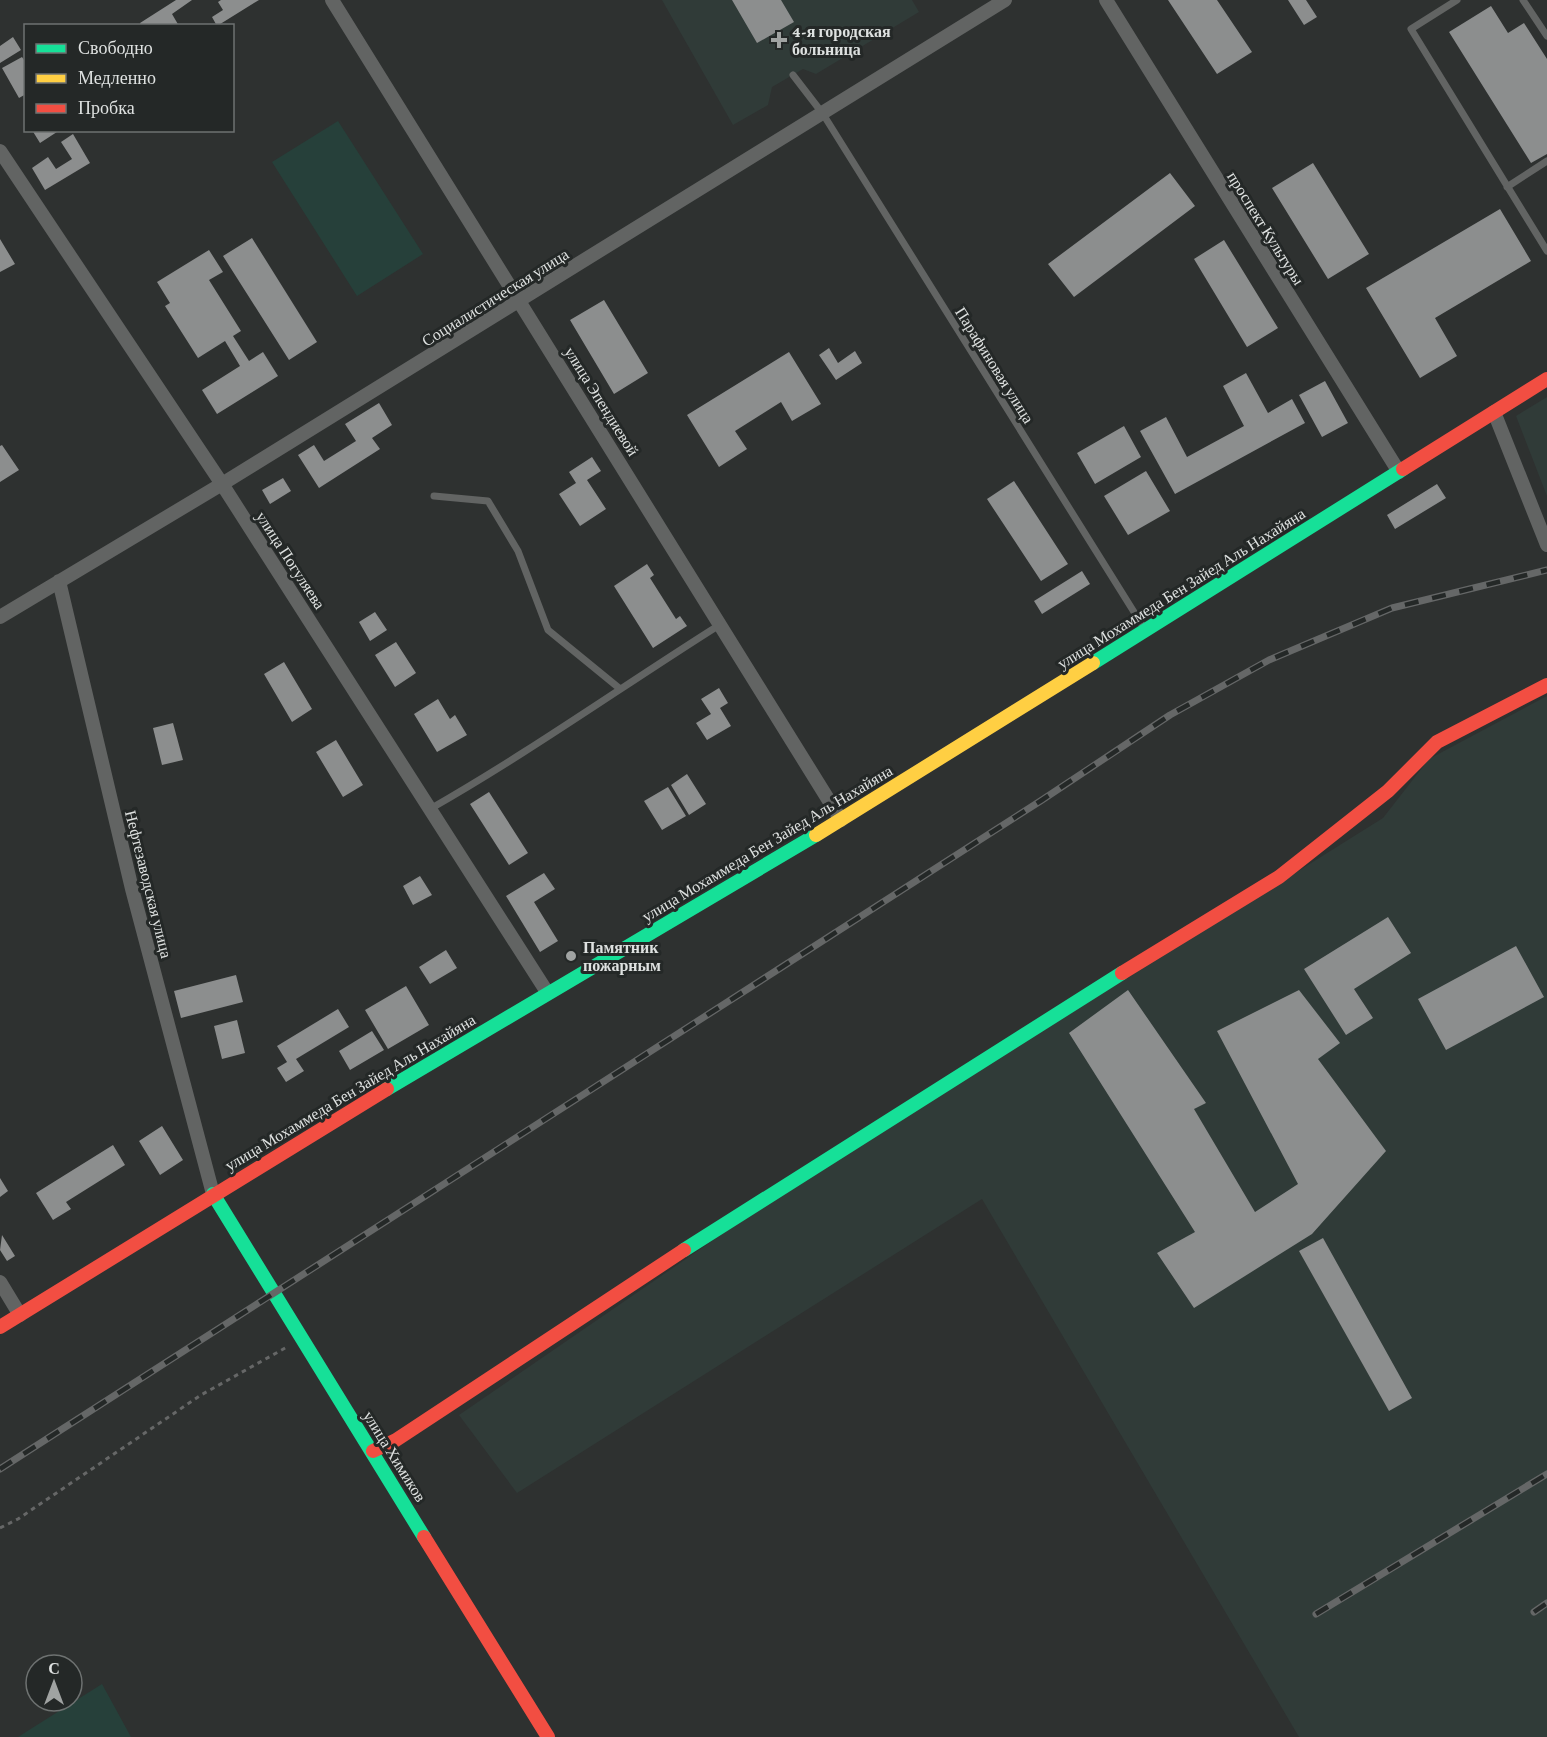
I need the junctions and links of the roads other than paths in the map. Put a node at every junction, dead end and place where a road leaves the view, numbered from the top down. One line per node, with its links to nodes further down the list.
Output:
1 (332, 0): 13 (street, улица Эпендиевой)
2 (1005, 0): 8 (street, Социалистическая улица)
3 (1106, 0): 16 (street, проспект Культуры)
4 (1457, 0): 11 (lane)
5 (1523, 0): 6 (lane)
6 (1547, 36)
7 (793, 75): 8 (lane, Парафиновая улица)
8 (823, 114): 13 (street, Социалистическая улица); 23 (lane, Парафиновая улица)
9 (0, 151): 17 (street, улица Погуляева)
10 (1547, 161): 11 (lane)
11 (1507, 187): 12 (lane)
12 (1547, 251)
13 (520, 301): 17 (street, Социалистическая улица); 22 (street, улица Эпендиевой)
14 (1547, 379): 15 (street, улица Мохаммеда Бен Зайед Аль Нахайяна)
15 (1494, 412): 16 (street, улица Мохаммеда Бен Зайед Аль Нахайяна); 19 (street)
16 (1399, 472): 23 (street, улица Мохаммеда Бен Зайед Аль Нахайяна)
17 (222, 484): 20 (street, Социалистическая улица); 26 (street, улица Погуляева)
18 (434, 496): 25 (lane)
19 (1547, 545)
20 (59, 581): 21 (street, Социалистическая улица); 29 (street, Нефтезаводская улица)
21 (0, 617)
22 (721, 624): 25 (lane); 27 (street, улица Эпендиевой)
23 (1145, 630): 27 (street, улица Мохаммеда Бен Зайед Аль Нахайяна)
24 (1547, 685): 33 (street)
25 (619, 688): 26 (lane)
26 (430, 809): 28 (street, улица Погуляева)
27 (841, 820): 28 (street, улица Мохаммеда Бен Зайед Аль Нахайяна)
28 (547, 992): 29 (street, улица Мохаммеда Бен Зайед Аль Нахайяна)
29 (213, 1194): 31 (street, улица Мохаммеда Бен Зайед Аль Нахайяна); 33 (street, улица Химиков)
30 (0, 1282): 31 (street)
31 (20, 1315): 32 (street, улица Мохаммеда Бен Зайед Аль Нахайяна)
32 (0, 1328)
33 (373, 1451): 34 (street, улица Химиков)
34 (548, 1737)

